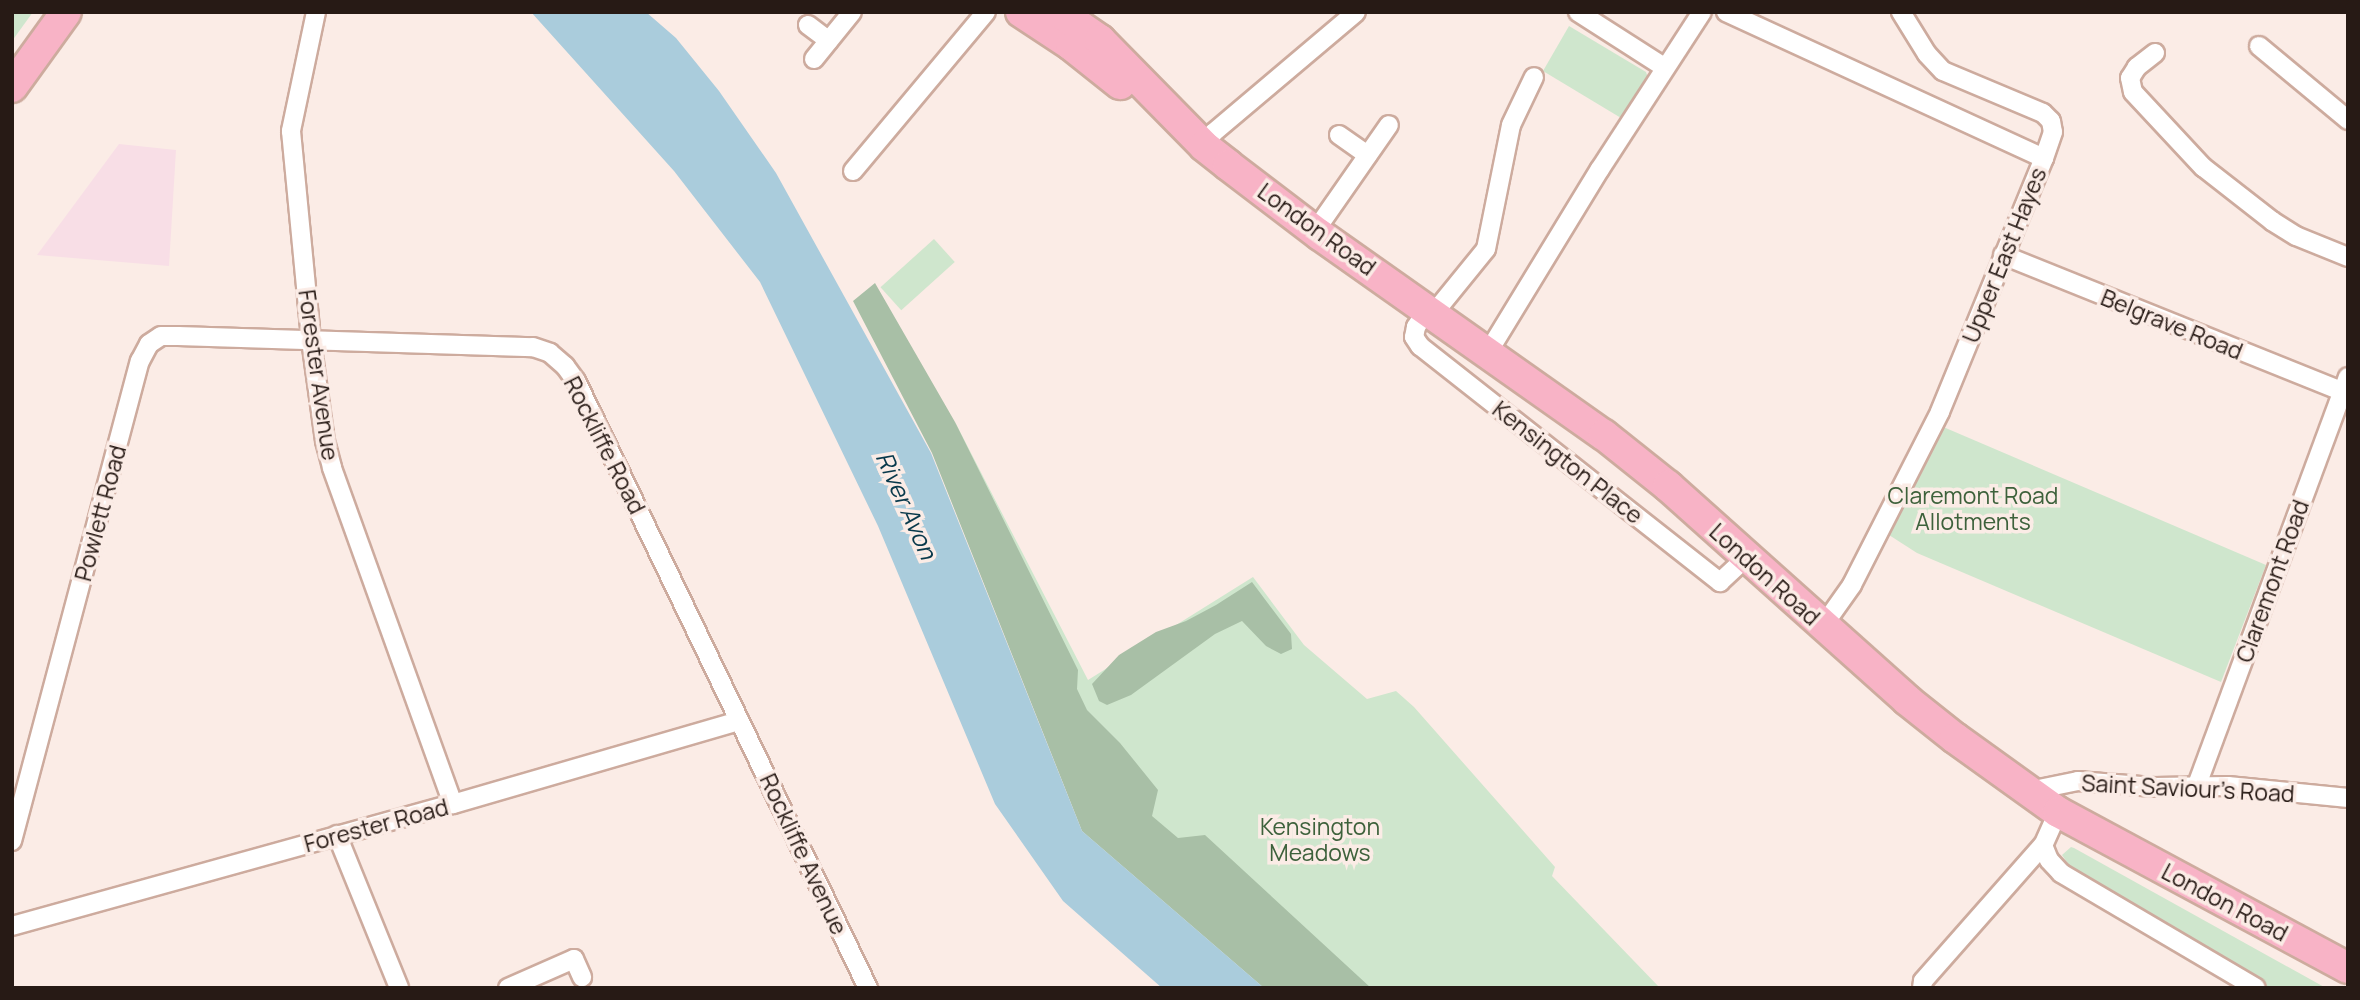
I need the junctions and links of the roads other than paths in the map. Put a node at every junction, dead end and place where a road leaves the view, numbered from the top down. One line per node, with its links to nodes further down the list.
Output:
1 (66, 12): 19 (highway)
2 (316, 12): 31 (street, Forester Avenue)
3 (852, 12): 13 (street)
4 (986, 12): 26 (street)
5 (1021, 12): 23 (highway, London Road)
6 (1059, 12): 23 (highway, London Road)
7 (1356, 12): 23 (street)
8 (1578, 12): 17 (street)
9 (1702, 12): 17 (street)
10 (1726, 12): 25 (street, Upper East Hayes)
11 (1901, 12): 25 (street)
12 (808, 25): 13 (street)
13 (829, 41): 16 (street)
14 (2259, 46): 20 (street)
15 (2155, 53): 29 (street)
16 (814, 59)
17 (1664, 67): 32 (street)
18 (1534, 76): 30 (street)
19 (12, 87)
20 (2348, 120)
21 (1389, 124): 24 (street)
22 (1339, 135): 24 (street)
23 (1204, 146): 27 (highway, London Road)
24 (1368, 155): 27 (street)
25 (2044, 158): 28 (street, Upper East Hayes)
26 (853, 171)
27 (1315, 231): 30 (highway, London Road)
28 (2003, 255): 33 (street, Belgrave Road); 35 (street, Upper East Hayes)
29 (2348, 257)
30 (1431, 311): 32 (highway, London Road); 34 (street, Kensington Place)
31 (311, 340): 36 (street, Rockliffe Road); 40 (street, Forester Avenue); 43 (street, Powlett Road)
32 (1487, 354): 34 (highway, London Road)
33 (2346, 388): 37 (street, Claremont Road)
34 (1747, 558): 35 (highway, London Road)
35 (1823, 626): 38 (highway, London Road)
36 (739, 721): 40 (street, Forester Road); 50 (street, Rockliffe Avenue)
37 (2197, 785): 38 (street, Saint Saviour's Road); 39 (street, Saint Saviour's Road)
38 (2029, 791): 41 (highway, London Road)
39 (2348, 798)
40 (453, 804): 42 (street, Forester Road)
41 (2058, 812): 44 (street); 46 (highway, London Road)
42 (337, 835): 45 (street, Forester Road); 48 (street)
43 (12, 841)
44 (2043, 845): 51 (street); 52 (street)
45 (12, 926)
46 (2348, 968)
47 (582, 977): 49 (street)
48 (399, 988)
49 (508, 988)
50 (868, 988)
51 (1922, 988)
52 (2256, 988)

